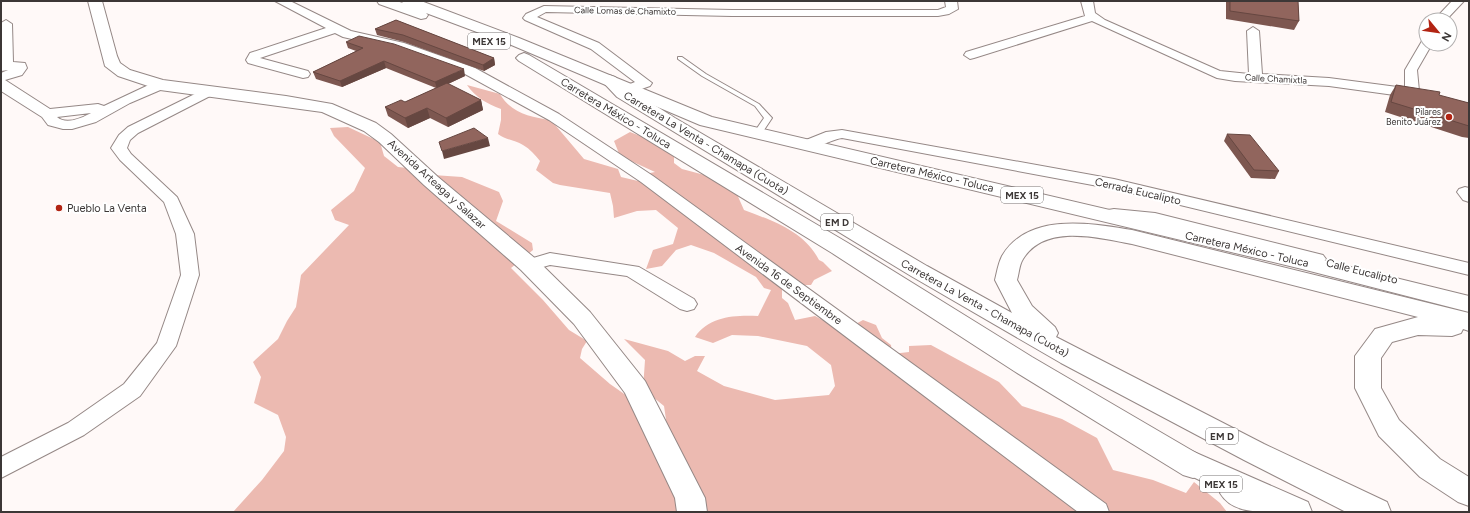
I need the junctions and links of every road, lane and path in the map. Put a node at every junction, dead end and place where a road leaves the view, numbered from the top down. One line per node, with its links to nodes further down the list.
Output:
1 (96, 1): 24 (main road, Avenida Arteaga y Salazar)
2 (281, 1): 14 (street, Avenida 16 de Septiembre)
3 (384, 1): 40 (main road, Carretera México - Toluca / MEX 15)
4 (408, 1): 22 (main road, Carretera México - Toluca / MEX 15)
5 (685, 1): 10 (street)
6 (752, 1): 10 (street)
7 (951, 1): 10 (street)
8 (1086, 1): 12 (street)
9 (1458, 1): 11 (street)
10 (734, 12): 25 (street, Calle Lomas de Chamixto)
11 (1448, 12)
12 (1093, 17): 17 (street); 21 (street, Calle Chamixtla)
13 (6, 24): 19 (street)
14 (335, 29): 20 (street); 44 (street, Avenida 16 de Septiembre)
15 (1253, 32): 21 (street)
16 (1421, 52): 27 (street)
17 (970, 54)
18 (680, 58): 29 (lane)
19 (2, 72)
20 (303, 74)
21 (1256, 78): 27 (street, Calle Chamixtla)
22 (609, 80): 25 (main road, Carretera México - Toluca / MEX 15); 39 (main road, Carretera La Venta - Chamapa (Cuota) / EM D)
23 (1, 83): 24 (street)
24 (160, 84): 26 (main road, Avenida Arteaga y Salazar)
25 (630, 89): 29 (main road, Carretera México - Toluca / MEX 15)
26 (207, 92): 32 (main road, Avenida Arteaga y Salazar); 41 (street)
27 (1412, 93): 28 (street, Calle Chamixtla)
28 (1427, 96)
29 (757, 134): 30 (main road, Carretera México - Toluca / MEX 15)
30 (806, 145): 31 (main road, Carretera México - Toluca / MEX 15); 33 (street, Cerrada Eucalipto)
31 (1091, 212): 34 (street, Calle Eucalipto); 36 (main road, Carretera México - Toluca / MEX 15)
32 (529, 264): 35 (street); 43 (main road, Avenida Arteaga y Salazar)
33 (1469, 269)
34 (1469, 298)
35 (686, 304)
36 (1469, 304)
37 (1469, 322): 39 (main road)
38 (1469, 329): 42 (main road)
39 (1070, 356): 47 (main road, Carretera La Venta - Chamapa (Cuota) / EM D)
40 (1178, 457): 45 (main road, Carretera México - Toluca / MEX 15); 46 (main road)
41 (1, 468)
42 (1469, 493)
43 (692, 512)
44 (1097, 512)
45 (1265, 512)
46 (1297, 512)
47 (1376, 512)

